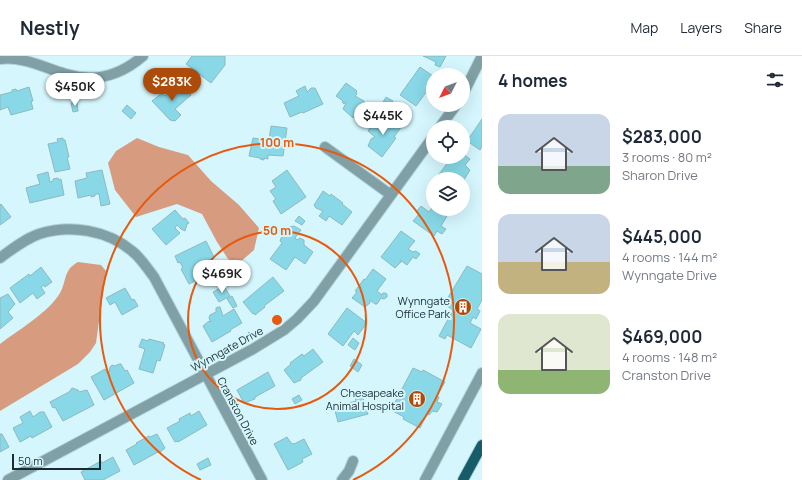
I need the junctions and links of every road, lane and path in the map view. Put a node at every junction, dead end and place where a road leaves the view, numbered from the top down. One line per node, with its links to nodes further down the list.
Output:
1 (144, 56): 3 (street)
2 (482, 56): 4 (street)
3 (0, 59)
4 (470, 80)
5 (325, 147): 7 (street)
6 (426, 147): 7 (street, Wynngate Drive)
7 (391, 195): 10 (street, Wynngate Drive)
8 (0, 258): 10 (street, Cranston Drive)
9 (482, 373): 16 (street)
10 (205, 375): 13 (street, Wynngate Drive); 14 (street, Cranston Drive)
11 (482, 446): 17 (main road)
12 (353, 461): 15 (street)
13 (8, 480)
14 (262, 480)
15 (342, 480)
16 (424, 480)
17 (463, 480)

